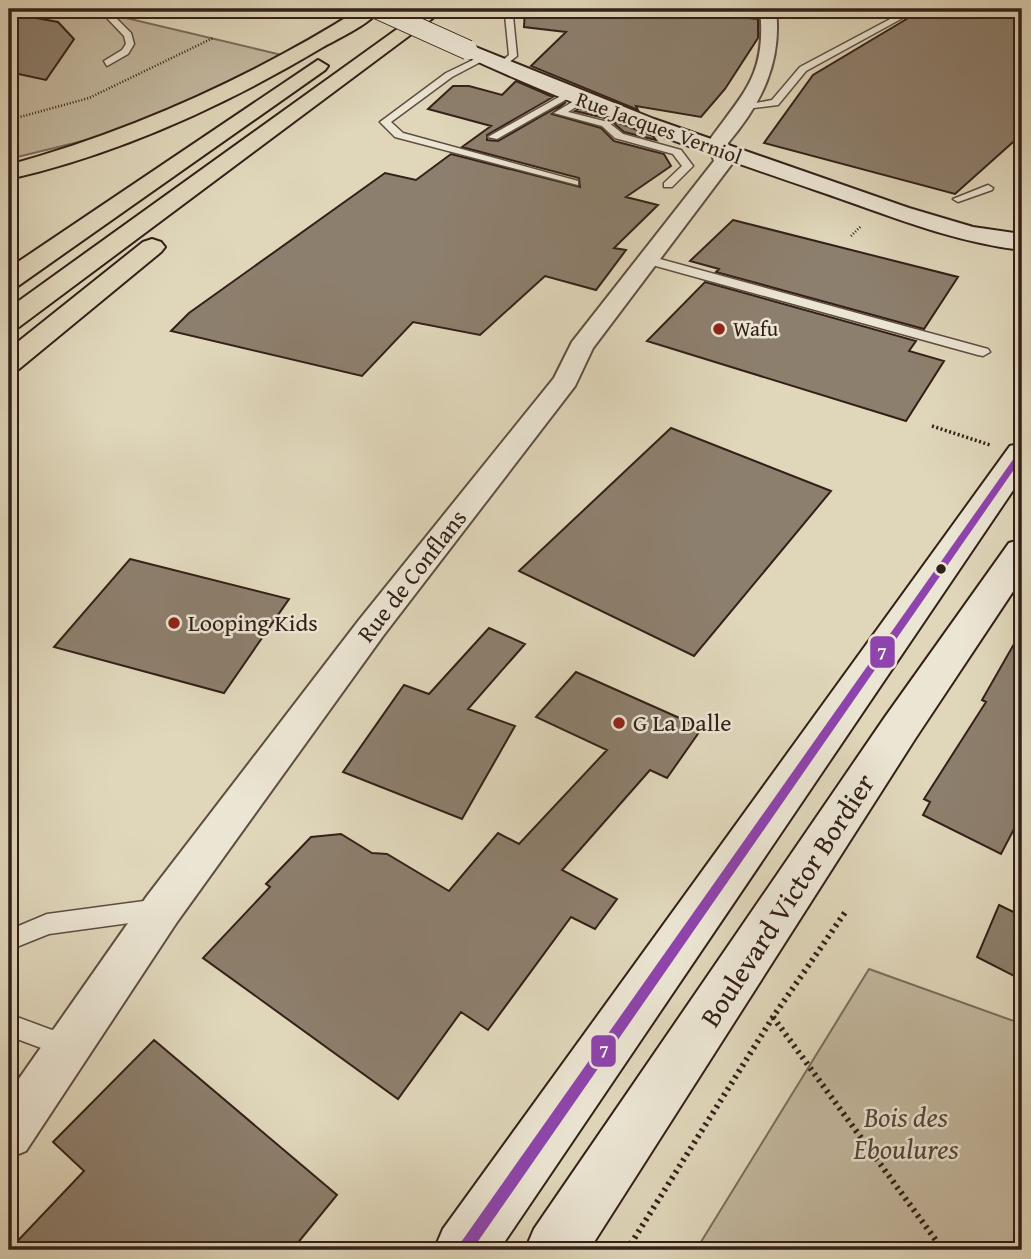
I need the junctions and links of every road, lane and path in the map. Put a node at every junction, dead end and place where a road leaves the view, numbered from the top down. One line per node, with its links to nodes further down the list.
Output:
1 (122, 9): 10 (lane)
2 (374, 9): 9 (main road, Rue Jacques Verniol, bridge); 17 (highway)
3 (396, 9): 26 (highway)
4 (436, 9): 13 (highway)
5 (517, 9): 9 (lane)
6 (768, 9): 12 (street, Rue de Conflans)
7 (915, 9): 12 (lane)
8 (213, 38): 14 (path)
9 (484, 58): 11 (main road, Rue Jacques Verniol); 18 (lane)
10 (107, 63)
11 (575, 98): 15 (lane); 16 (main road, Rue Jacques Verniol); 19 (lane)
12 (745, 106): 16 (street, Rue de Conflans)
13 (288, 118): 27 (highway); 29 (highway)
14 (9, 120)
15 (494, 137)
16 (722, 150): 22 (main road, Rue Jacques Verniol); 25 (street, Rue de Conflans)
17 (9, 172)
18 (574, 183)
19 (668, 185)
20 (988, 188): 21 (lane)
21 (958, 199)
22 (948, 228): 23 (main road, Rue Jacques Verniol); 24 (main road, Rue Jacques Verniol)
23 (1022, 234)
24 (1022, 243)
25 (649, 260): 28 (lane); 33 (street, Rue de Conflans)
26 (9, 280)
27 (9, 321)
28 (983, 352)
29 (9, 363)
30 (932, 426): 31 (path)
31 (1022, 454): 40 (main road)
32 (1022, 551): 41 (main road, Boulevard Victor Bordier)
33 (162, 909): 35 (lane); 38 (street, Rue de Conflans)
34 (846, 911): 36 (path)
35 (9, 940)
36 (773, 1017): 42 (path); 43 (path)
37 (9, 1025): 38 (lane)
38 (79, 1032): 39 (street, Rue de Conflans)
39 (9, 1134)
40 (464, 1250)
41 (555, 1250)
42 (627, 1250)
43 (943, 1250)

